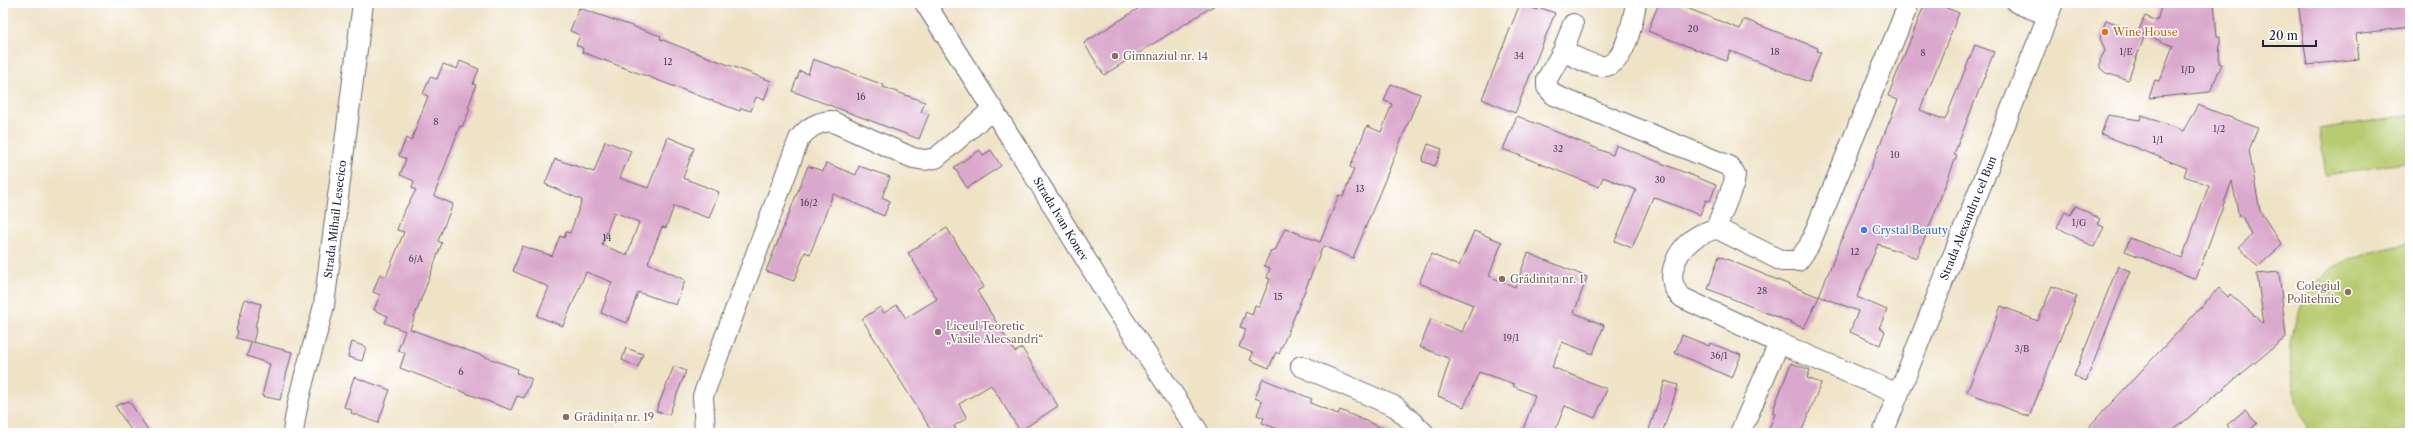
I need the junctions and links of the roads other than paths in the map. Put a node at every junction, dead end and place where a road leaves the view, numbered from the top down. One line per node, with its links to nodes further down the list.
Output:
1 (363, 3): 14 (street, Strada Mihail Lesecico)
2 (925, 3): 9 (street, Strada Ivan Konev)
3 (1636, 3): 8 (street)
4 (1909, 3): 10 (street)
5 (2018, 3): 6 (street)
6 (2050, 9): 13 (street, Strada Alexandru cel Bun)
7 (1573, 24): 8 (street)
8 (1563, 51): 10 (street)
9 (993, 109): 15 (street); 16 (street, Strada Ivan Konev)
10 (1716, 228): 11 (street)
11 (1778, 343): 13 (street); 18 (street)
12 (1302, 366): 17 (street)
13 (1898, 394): 19 (street, Strada Alexandru cel Bun)
14 (293, 433)
15 (705, 433)
16 (1199, 433)
17 (1424, 433)
18 (1740, 433)
19 (1883, 433)

